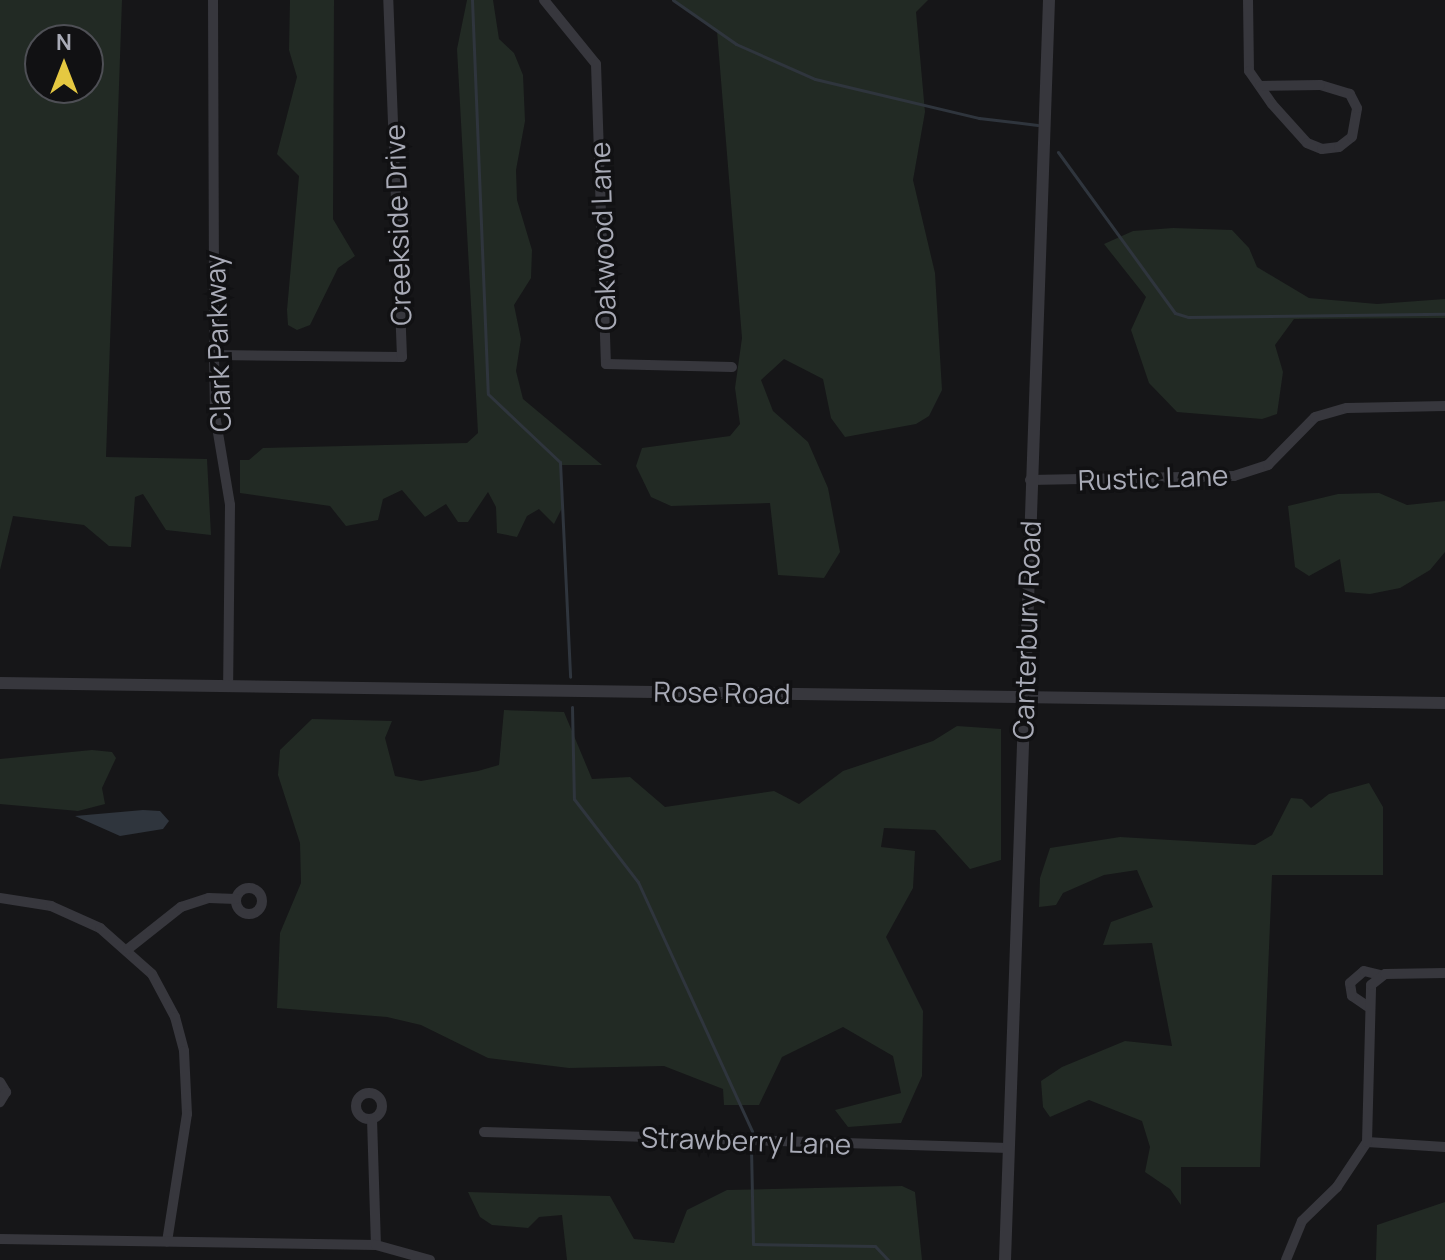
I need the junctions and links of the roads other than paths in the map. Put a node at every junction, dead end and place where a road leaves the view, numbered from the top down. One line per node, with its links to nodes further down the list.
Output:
1 (213, 0): 7 (street, Clark Parkway)
2 (388, 0): 7 (street, Creekside Drive)
3 (544, 0): 8 (street, Oakwood Lane)
4 (1049, 0): 10 (street, Canterbury Road)
5 (1248, 0): 6 (street)
6 (1260, 86): 6 (street)
7 (214, 355): 12 (street, Clark Parkway)
8 (732, 367)
9 (1445, 406): 10 (street, Rustic Lane)
10 (1030, 480): 13 (street, Canterbury Road)
11 (0, 683): 12 (street, Rose Road)
12 (228, 684): 13 (street, Rose Road)
13 (1025, 697): 14 (street, Rose Road); 27 (street, Canterbury Road)
14 (1445, 703)
15 (0, 898): 17 (street)
16 (236, 899): 17 (street)
17 (128, 949): 29 (street)
18 (1445, 973): 19 (street)
19 (1380, 975): 20 (street); 20 (street)
20 (1367, 1006): 25 (street)
21 (0, 1082): 22 (street)
22 (0, 1102)
23 (372, 1119): 30 (street)
24 (484, 1132): 27 (street, Strawberry Lane)
25 (1367, 1142): 26 (street); 33 (street)
26 (1445, 1147)
27 (1009, 1148): 32 (street, Canterbury Road)
28 (0, 1239): 29 (street)
29 (167, 1241): 30 (street)
30 (376, 1245): 31 (street)
31 (430, 1260)
32 (1005, 1260)
33 (1286, 1260)

